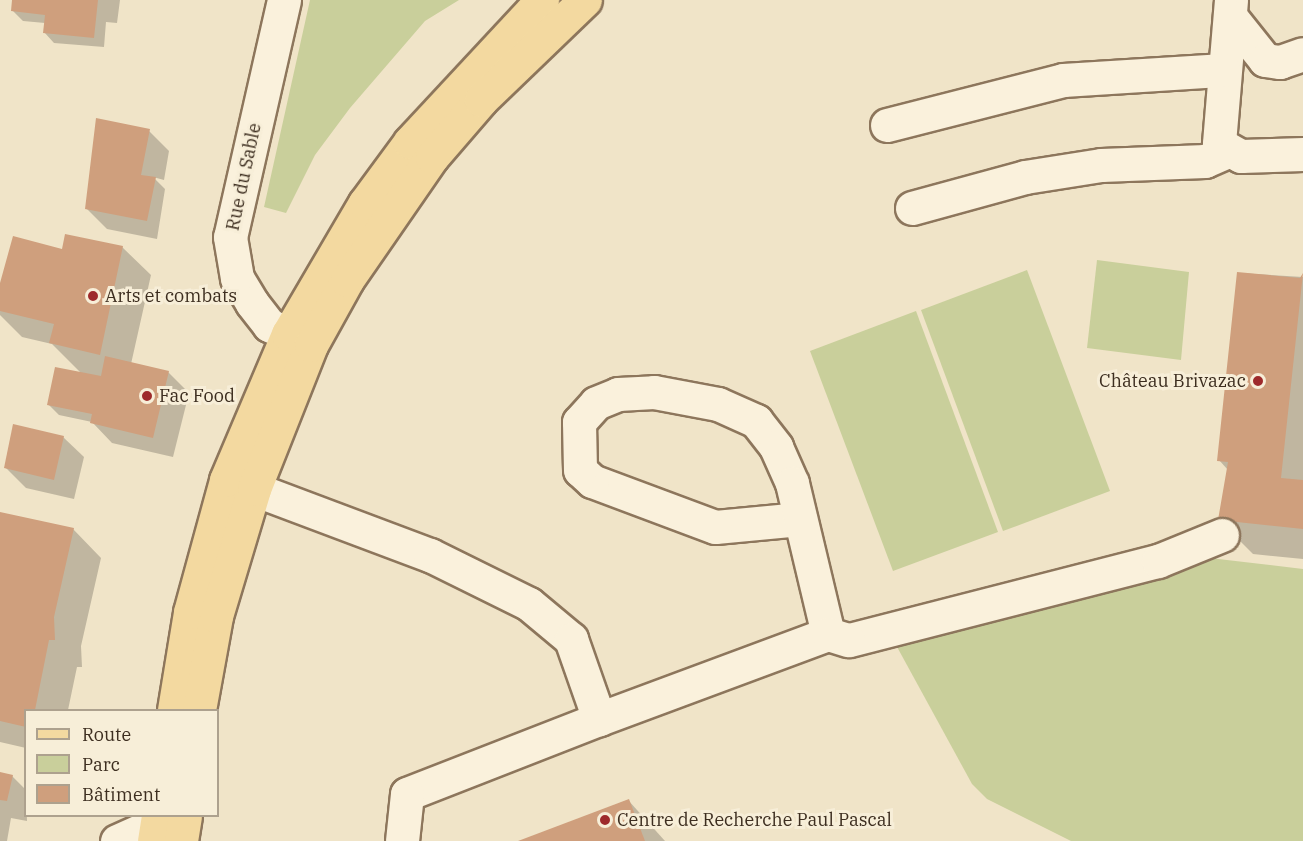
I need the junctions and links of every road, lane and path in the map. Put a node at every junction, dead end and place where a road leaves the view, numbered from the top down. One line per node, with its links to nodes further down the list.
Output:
1 (284, 0): 11 (street, Rue du Sable)
2 (542, 0): 11 (main road)
3 (585, 0): 12 (main road)
4 (1231, 8): 5 (street); 6 (street)
5 (1303, 54)
6 (1224, 70): 7 (street); 8 (street)
7 (887, 125)
8 (1225, 152): 9 (street); 10 (street)
9 (1303, 154)
10 (912, 208)
11 (288, 334): 16 (main road)
12 (254, 489): 17 (main road); 18 (street)
13 (800, 519): 13 (street); 15 (street)
14 (1222, 535): 15 (street)
15 (852, 641): 18 (street)
16 (174, 709)
17 (200, 709)
18 (599, 719): 21 (street)
19 (167, 827): 20 (street)
20 (117, 841)
21 (402, 841)

